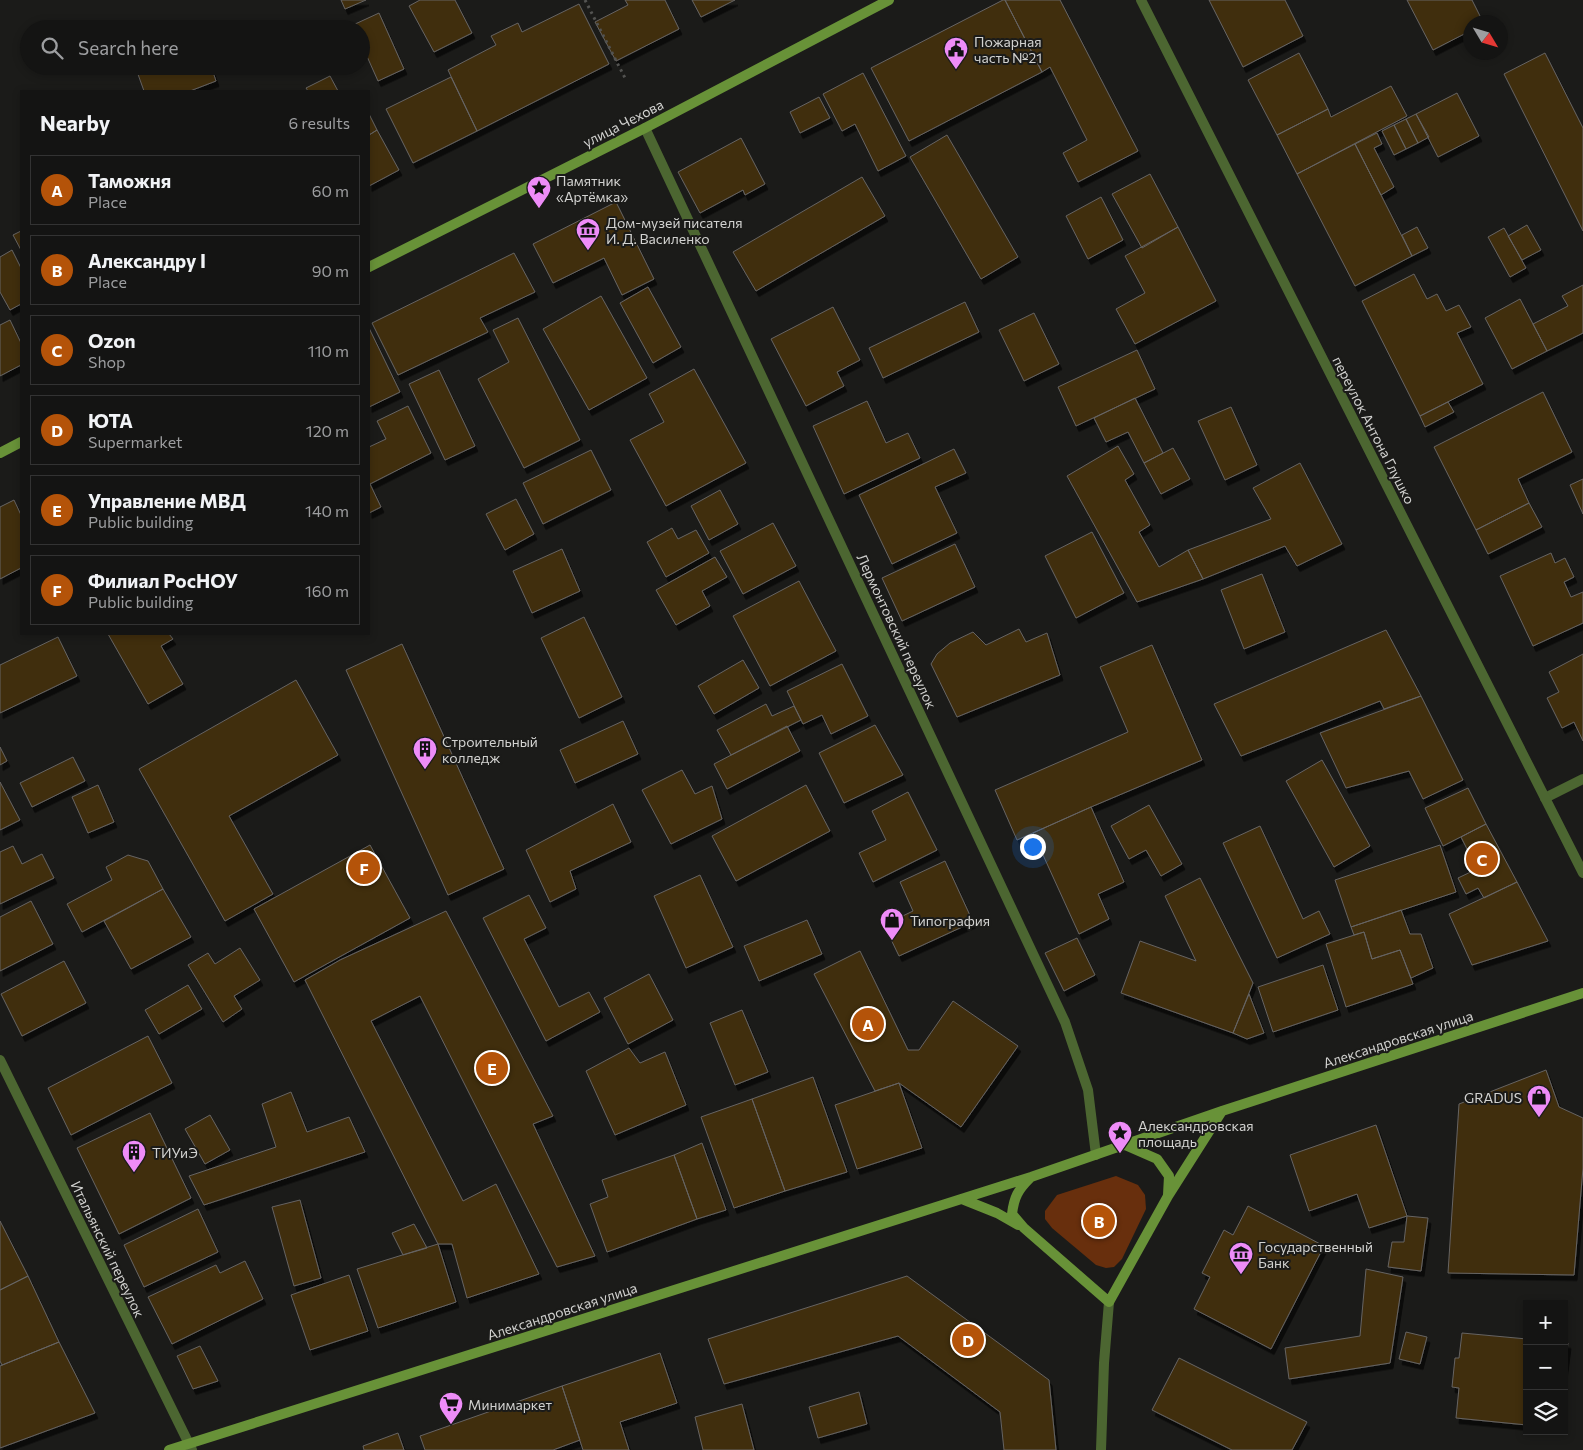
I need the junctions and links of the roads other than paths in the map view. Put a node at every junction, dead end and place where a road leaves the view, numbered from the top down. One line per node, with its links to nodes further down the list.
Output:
1 (889, 0): 3 (main road, улица Чехова)
2 (1141, 0): 8 (street, переулок Антона Глушко)
3 (645, 128): 4 (main road, улица Чехова); 14 (street, Лермонтовский переулок)
4 (370, 266)
5 (20, 443): 6 (main road)
6 (0, 453)
7 (1583, 779): 8 (street)
8 (1545, 798): 9 (street, переулок Антона Глушко)
9 (1583, 873)
10 (1583, 993): 12 (main road, Александровская улица)
11 (0, 1060): 20 (street, Итальянский переулок)
12 (1222, 1111): 13 (main road, Александровская улица); 16 (main road)
13 (1125, 1144): 14 (main road); 16 (main road)
14 (1096, 1154): 15 (main road)
15 (1031, 1177): 17 (main road, Александровская улица); 18 (main road)
16 (1168, 1196): 19 (main road)
17 (962, 1199): 18 (main road); 20 (main road, Александровская улица)
18 (1024, 1228): 19 (main road)
19 (1109, 1302): 22 (street)
20 (190, 1447): 21 (main road, Александровская улица)
21 (169, 1450)
22 (1100, 1450)

